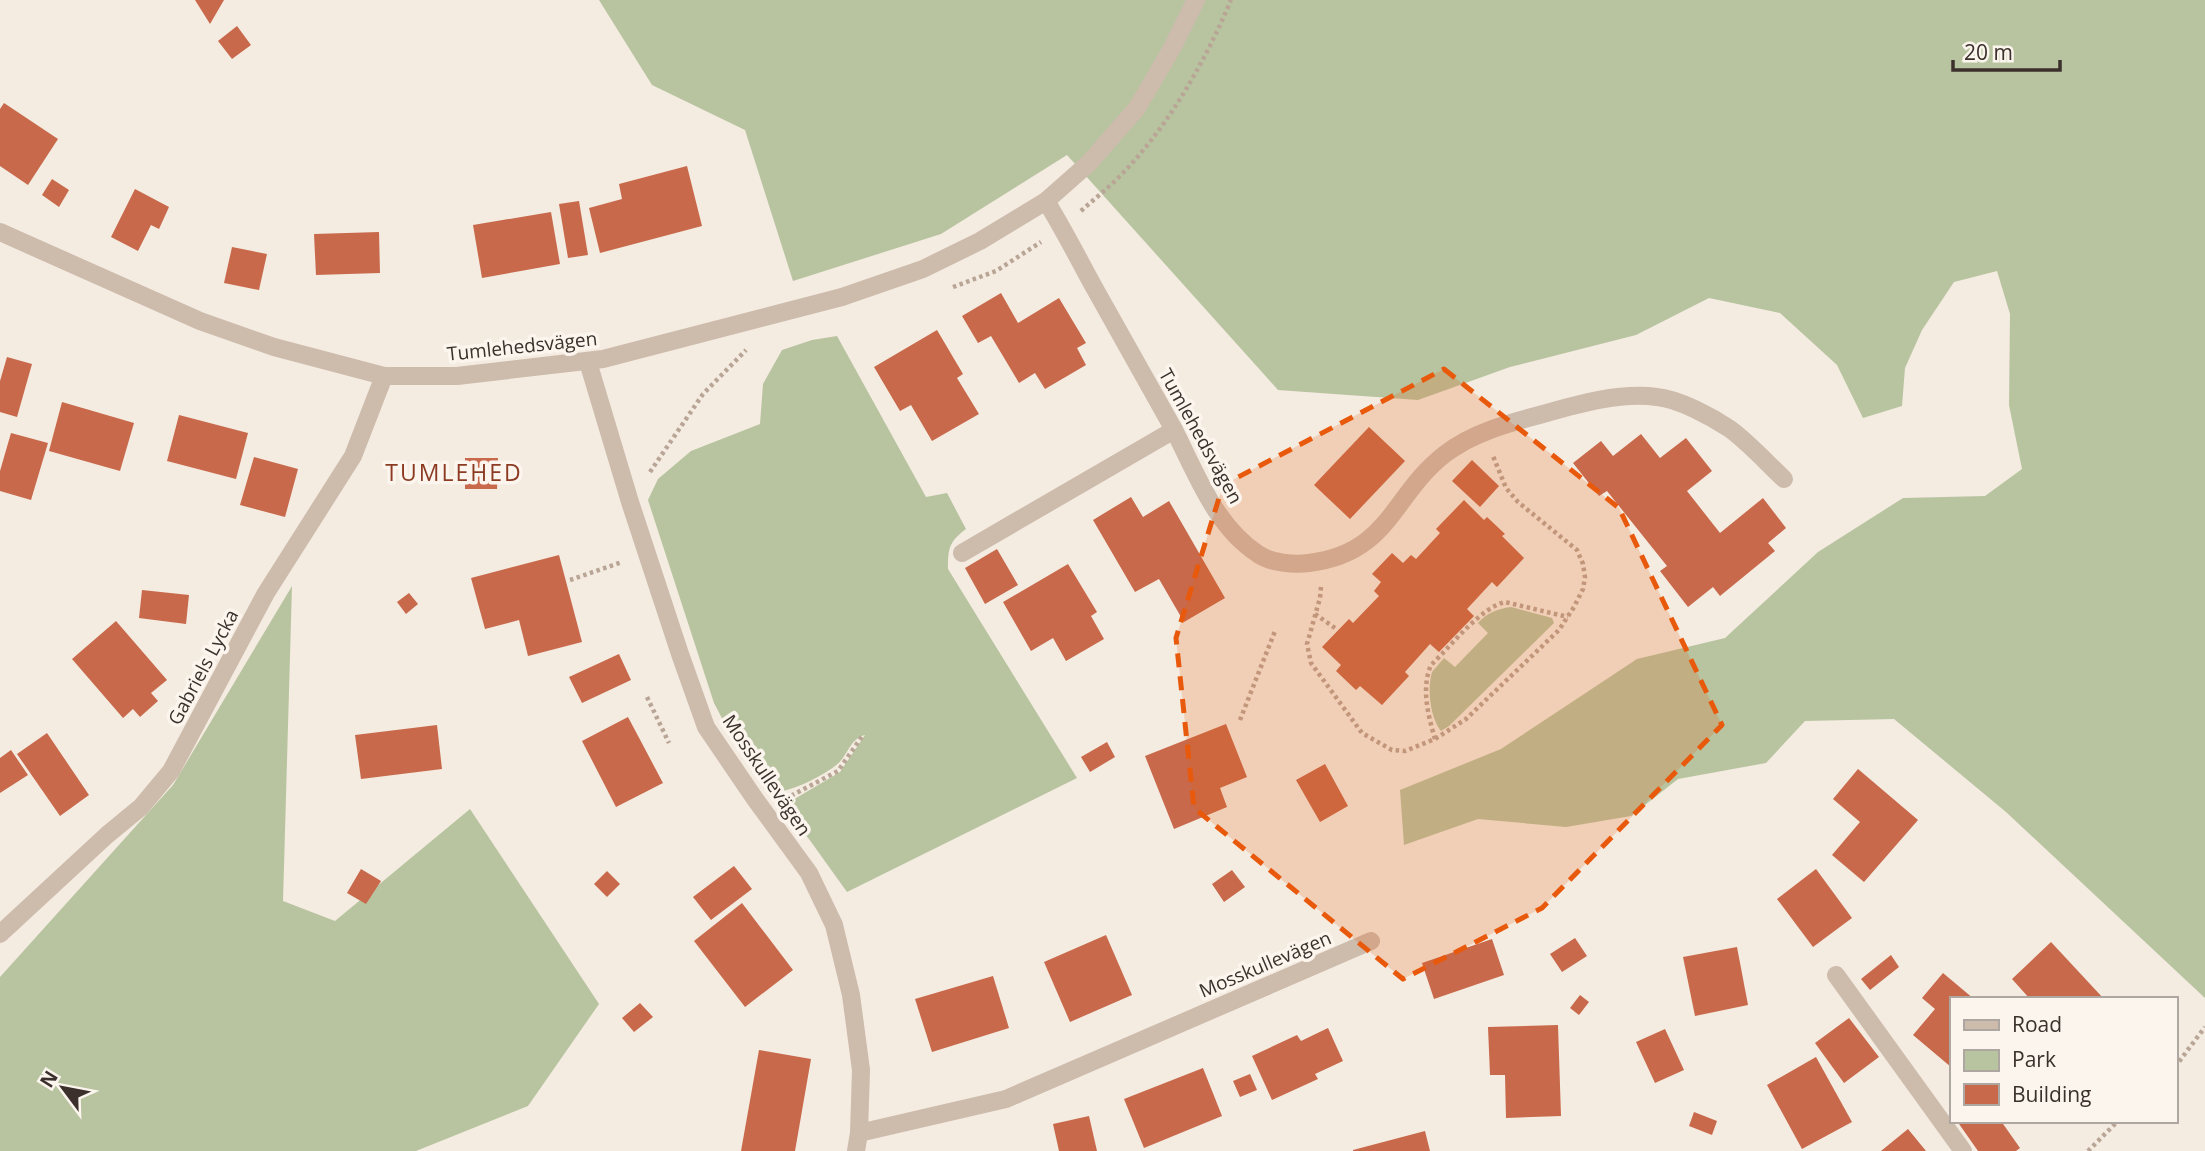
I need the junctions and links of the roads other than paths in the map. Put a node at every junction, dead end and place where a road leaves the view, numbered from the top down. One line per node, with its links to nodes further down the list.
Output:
1 (1196, 0): 2 (street, Tumlehedsvägen)
2 (1046, 201): 4 (street, Tumlehedsvägen); 6 (street, Tumlehedsvägen)
3 (0, 232): 5 (street, Tumlehedsvägen)
4 (588, 362): 5 (street, Tumlehedsvägen); 12 (street, Mosskullevägen)
5 (384, 376): 9 (street, Gabriels Lycka)
6 (1174, 430): 7 (street, Tumlehedsvägen); 8 (street)
7 (1784, 479)
8 (962, 553)
9 (0, 934)
10 (1371, 941): 12 (street, Mosskullevägen)
11 (1836, 975): 13 (street)
12 (857, 1142)
13 (1963, 1151)

